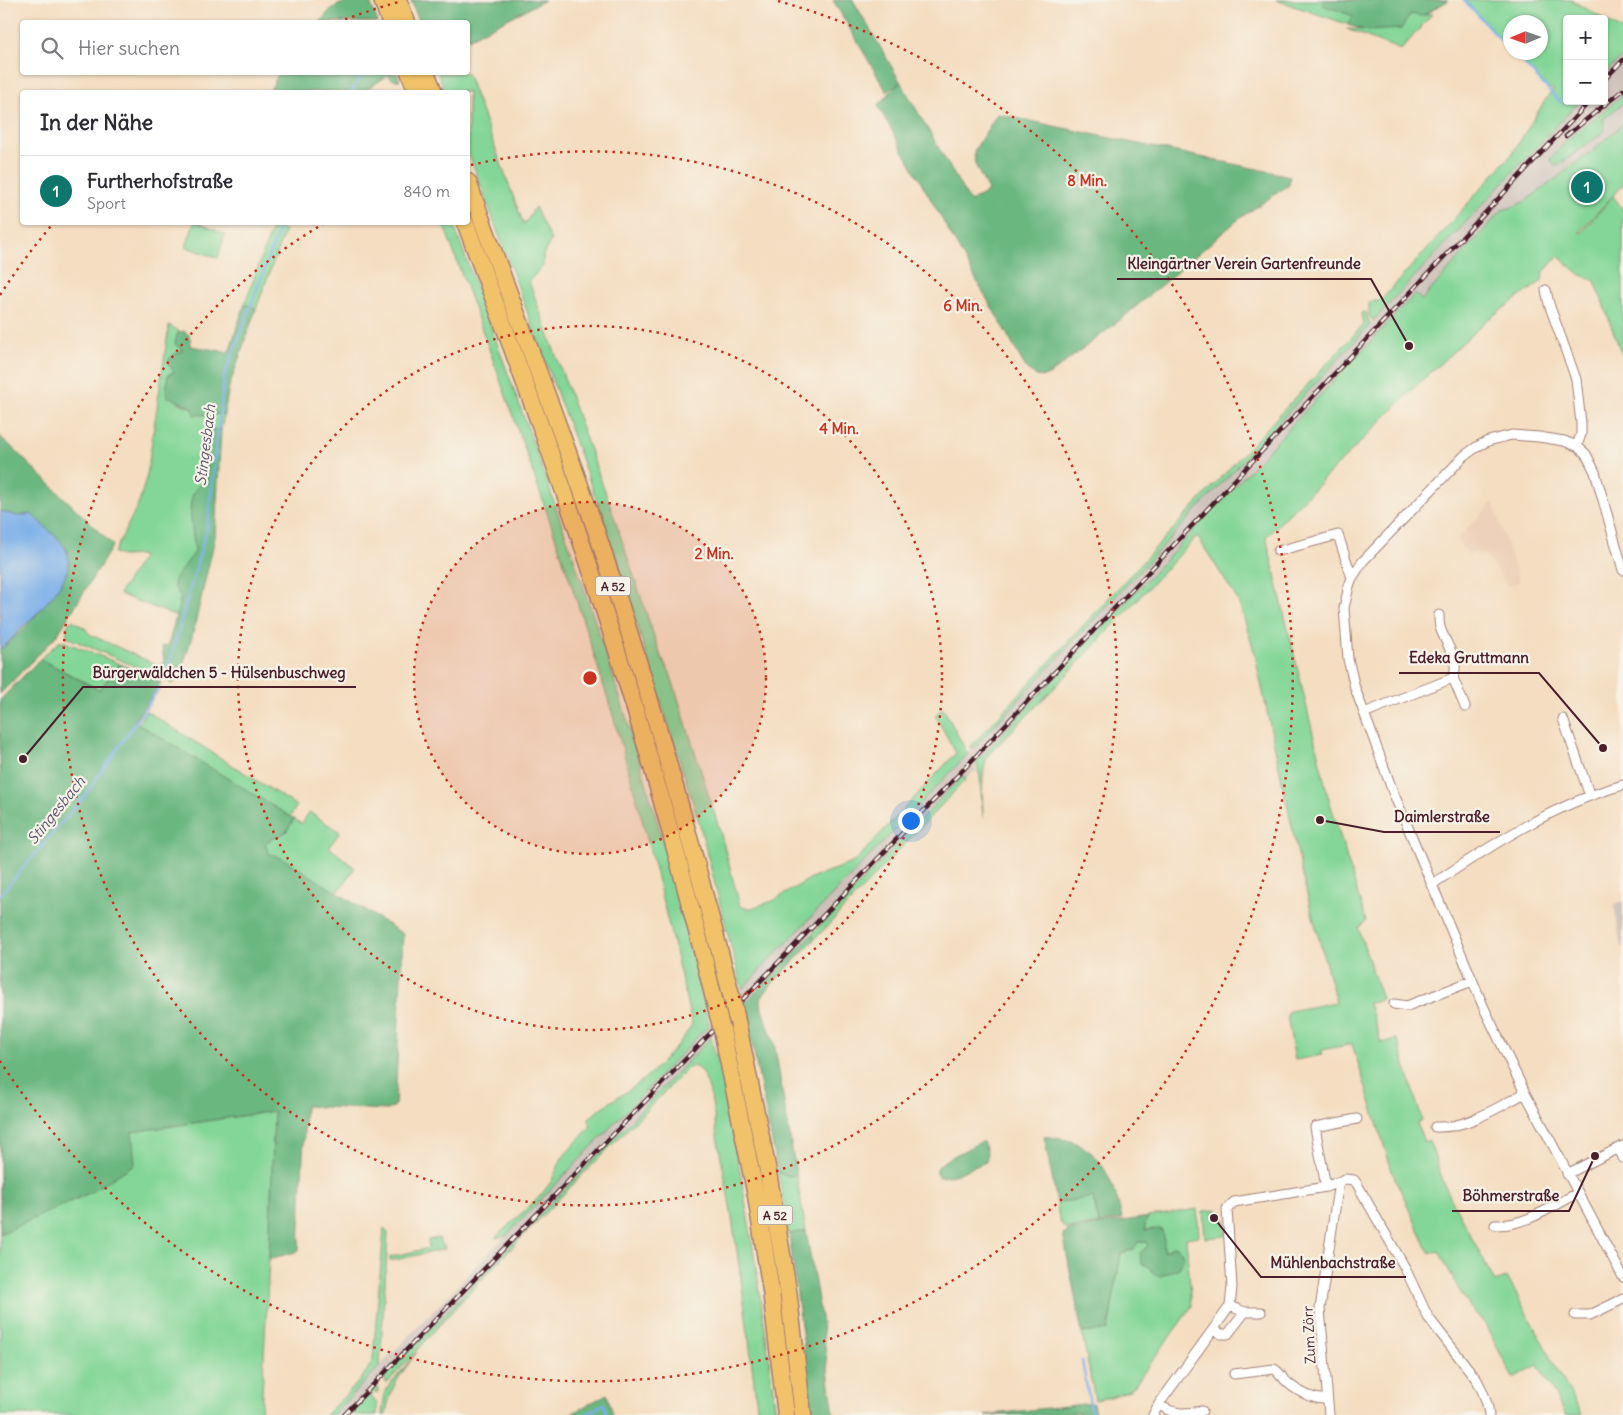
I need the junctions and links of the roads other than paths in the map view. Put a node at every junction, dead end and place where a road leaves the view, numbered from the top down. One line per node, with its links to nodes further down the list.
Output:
1 (382, 0): 3 (highway)
2 (398, 0): 4 (highway)
3 (389, 20)
4 (406, 20)
5 (410, 75): 7 (highway)
6 (427, 75): 8 (highway)
7 (416, 90)
8 (433, 90)
9 (470, 187): 49 (highway, A 52, bridge)
10 (466, 225): 48 (highway, A 52)
11 (1546, 290): 12 (street)
12 (1577, 446): 14 (street); 15 (street)
13 (1278, 551): 15 (street)
14 (1623, 570)
15 (1352, 578): 19 (street)
16 (1439, 615): 17 (street)
17 (1453, 678): 18 (street); 19 (street)
18 (1465, 707)
19 (1364, 713): 23 (street)
20 (1563, 719): 22 (street)
21 (1623, 784): 22 (street)
22 (1590, 796): 23 (street)
23 (1431, 885): 24 (street)
24 (1472, 980): 25 (street); 26 (street)
25 (1394, 1004)
26 (1525, 1093): 28 (street); 31 (street)
27 (1357, 1119): 33 (street)
28 (1435, 1128)
29 (1621, 1147): 30 (street); 31 (street)
30 (1623, 1158)
31 (1568, 1174): 34 (street)
32 (1339, 1182): 33 (street); 44 (street, Zum Zörr); 52 (street)
33 (1326, 1187): 38 (street)
34 (1578, 1193): 35 (street); 36 (street)
35 (1495, 1225)
36 (1623, 1277)
37 (1623, 1299): 41 (street)
38 (1230, 1306): 39 (street); 42 (street)
39 (1245, 1312): 40 (street); 42 (street)
40 (1261, 1312)
41 (1575, 1315)
42 (1214, 1330): 45 (street)
43 (1234, 1374): 44 (street)
44 (1327, 1399): 51 (street, Zum Zörr)
45 (1159, 1404): 47 (street); 50 (street)
46 (1202, 1412): 47 (street)
47 (1170, 1414)
48 (786, 1415)
49 (803, 1415)
50 (1153, 1415)
51 (1329, 1415)
52 (1489, 1415)

